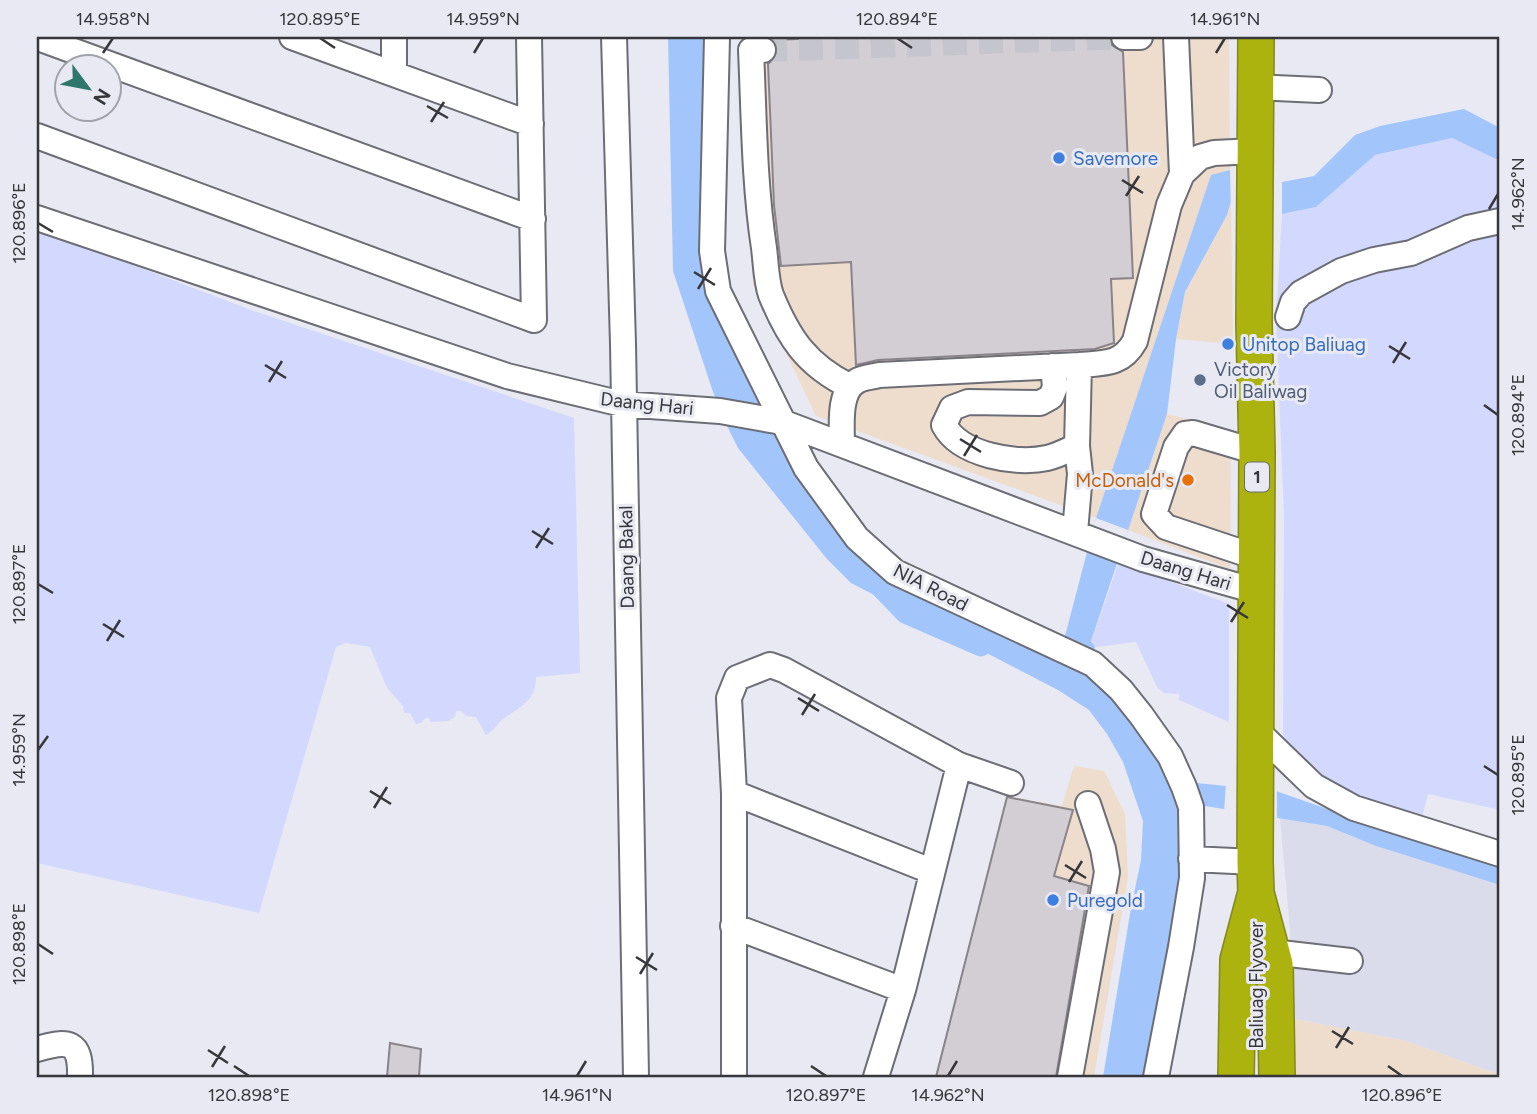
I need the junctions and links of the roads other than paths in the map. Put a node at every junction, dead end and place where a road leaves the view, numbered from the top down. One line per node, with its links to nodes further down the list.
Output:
1 (292, 37): 12 (street)
2 (394, 37): 12 (street)
3 (529, 37): 15 (street)
4 (614, 37): 26 (street, Daang Bakal)
5 (717, 37): 27 (street, NIA Road)
6 (1124, 37): 7 (street)
7 (1140, 37)
8 (1177, 37): 18 (street)
9 (1256, 37): 13 (highway, 1)
10 (40, 43): 20 (street)
11 (763, 50): 25 (street)
12 (394, 74): 15 (street)
13 (1256, 87): 14 (street); 17 (highway, 1)
14 (1319, 90)
15 (531, 124): 20 (street)
16 (37, 136): 20 (street)
17 (1255, 166): 18 (street); 30 (highway, 1)
18 (1182, 174): 23 (street)
19 (37, 218): 26 (street, Daang Hari)
20 (533, 219)
21 (1500, 221): 22 (street)
22 (1288, 317)
23 (1079, 365): 24 (street); 29 (street)
24 (1052, 366): 25 (street); 29 (street)
25 (849, 386): 28 (street)
26 (622, 404): 27 (street, Daang Hari); 52 (street, Daang Bakal)
27 (782, 422): 28 (street, Daang Hari); 43 (street, NIA Road)
28 (842, 444): 32 (street, Daang Hari)
29 (1077, 446): 32 (street)
30 (1257, 452): 31 (highway, 1); 33 (street)
31 (1257, 522): 33 (street); 34 (highway, 1)
32 (1084, 536): 35 (street, Daang Hari)
33 (1222, 546): 34 (street); 35 (street)
34 (1256, 556): 36 (highway, 1)
35 (1172, 567): 36 (street, Daang Hari)
36 (1255, 592): 37 (highway, 1)
37 (1257, 731): 42 (street); 45 (highway, 1)
38 (959, 765): 39 (street); 40 (street); 44 (street)
39 (1011, 783)
40 (734, 793): 44 (street); 46 (street)
41 (1088, 804): 55 (street)
42 (1500, 854)
43 (1191, 859): 45 (street); 56 (street, NIA Road)
44 (931, 871): 49 (street)
45 (1255, 877): 47 (highway, Baliuag Flyover / 1); 57 (highway, 1)
46 (733, 926): 49 (street); 53 (street)
47 (1264, 954): 48 (street); 58 (highway, Baliuag Flyover / 1); 59 (highway, 1)
48 (1350, 961)
49 (902, 990): 54 (street)
50 (37, 1049): 51 (street)
51 (80, 1077)
52 (636, 1077)
53 (734, 1077)
54 (876, 1077)
55 (1070, 1077)
56 (1157, 1077)
57 (1236, 1077)
58 (1256, 1077)
59 (1276, 1077)

